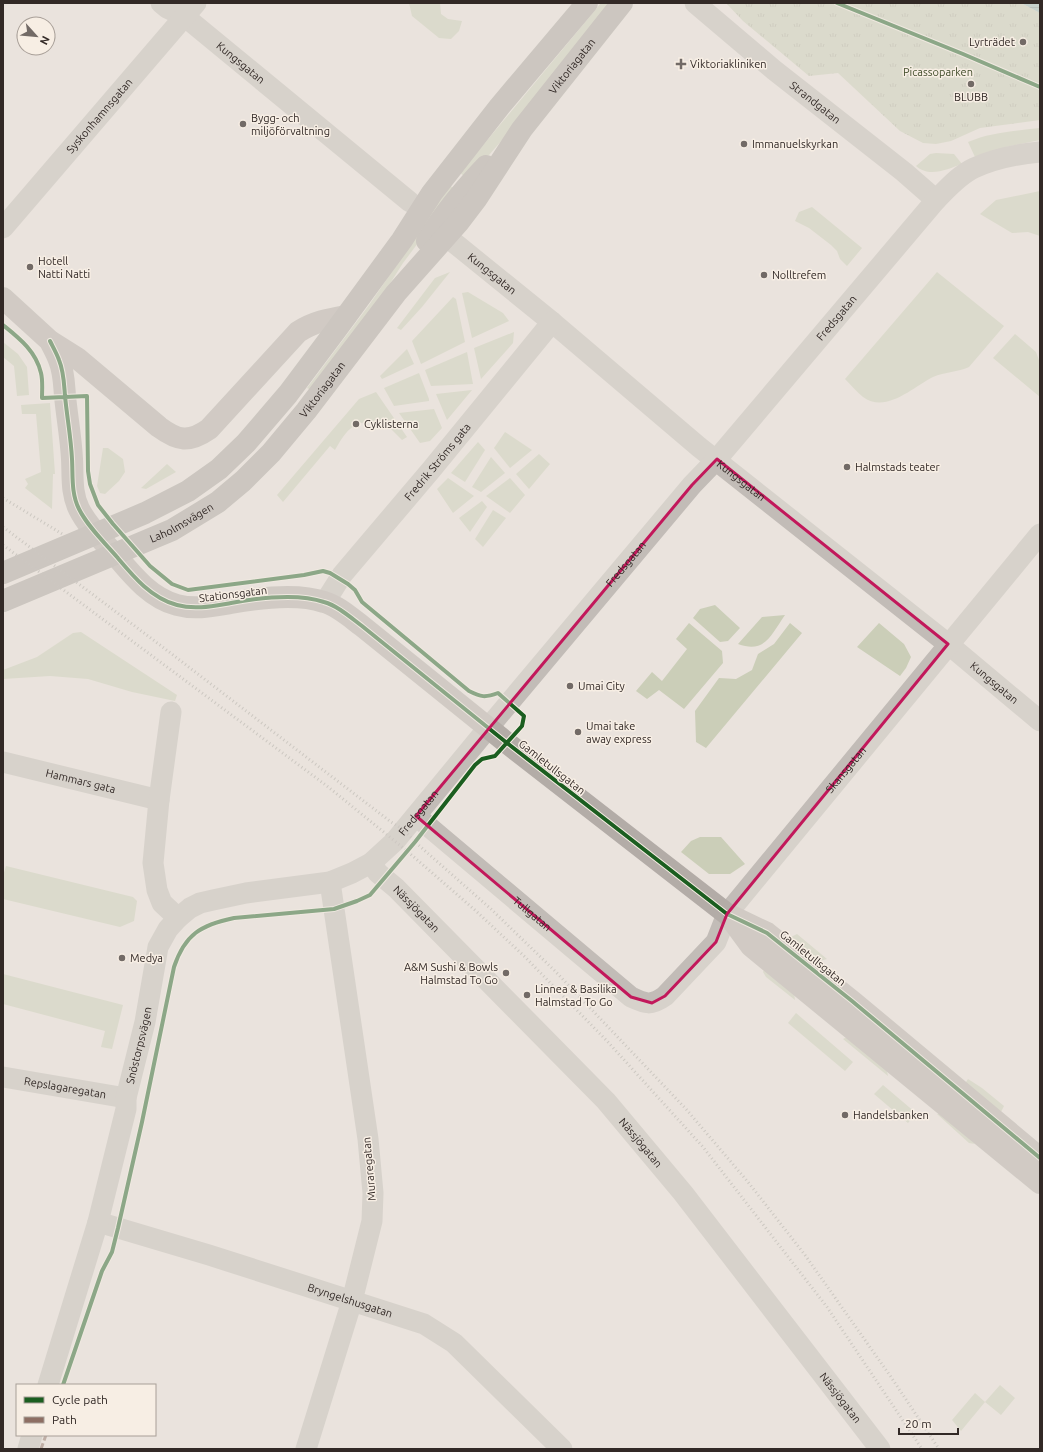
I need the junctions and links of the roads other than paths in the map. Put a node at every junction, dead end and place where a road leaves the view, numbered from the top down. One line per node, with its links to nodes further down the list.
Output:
1 (161, 3): 5 (street, Kungsgatan)
2 (587, 3): 6 (highway)
3 (622, 3): 7 (highway, Viktoriagatan)
4 (695, 3): 9 (street, Strandgatan)
5 (190, 10): 10 (street, Kungsgatan); 11 (street, Syskonhamnsgatan)
6 (500, 106): 10 (highway); 13 (highway)
7 (522, 129): 12 (highway, Viktoriagatan); 14 (highway, Viktoriagatan)
8 (1040, 152): 9 (street, Fredsgatan)
9 (936, 200): 19 (street, Fredsgatan)
10 (410, 202): 13 (highway)
11 (3, 228)
12 (447, 236): 14 (highway, Viktoriagatan); 17 (street, Kungsgatan)
13 (369, 285): 16 (highway)
14 (396, 293): 20 (highway, Viktoriagatan)
15 (3, 298): 18 (street, Stationsgatan)
16 (346, 316): 18 (street, Stationsgatan); 22 (highway)
17 (552, 322): 19 (street, Kungsgatan); 24 (street, Fredrik Ströms gata)
18 (50, 341): 24 (street, Stationsgatan)
19 (717, 459): 25 (street, Kungsgatan); 28 (street, Fredsgatan)
20 (243, 481): 23 (highway, Laholmsvägen)
21 (1040, 534): 25 (street, Skansgatan)
22 (3, 573)
23 (3, 601)
24 (324, 602): 28 (street, Stationsgatan)
25 (948, 644): 27 (street, Kungsgatan); 34 (street, Skansgatan)
26 (171, 712): 30 (street)
27 (1040, 721)
28 (488, 728): 31 (street, Fredsgatan); 34 (street, Gamletullsgatan)
29 (3, 762): 30 (street, Hammars gata)
30 (159, 800): 35 (street)
31 (416, 816): 32 (street, Fredsgatan); 36 (street, Tullgatan)
32 (371, 863): 33 (street, Fredsgatan); 48 (street, Nässjögatan)
33 (330, 882): 35 (street, Fredsgatan); 42 (street, Muraregatan)
34 (727, 914): 36 (street, Skansgatan); 39 (street, Gamletullsgatan)
35 (178, 918): 38 (street, Snöstorpsvägen)
36 (652, 1003)
37 (3, 1077): 38 (street, Repslagaregatan)
38 (126, 1098): 41 (street, Snöstorpsvägen)
39 (1033, 1154): 40 (street, Gamletullsgatan)
40 (1040, 1182)
41 (98, 1222): 42 (street, Bryngelshusgatan); 43 (street, Snöstorpsvägen)
42 (352, 1301): 46 (street, Muraregatan); 47 (street, Bryngelshusgatan)
43 (48, 1384)
44 (32, 1436): 45 (street)
45 (28, 1449)
46 (306, 1449)
47 (562, 1449)
48 (880, 1449)

